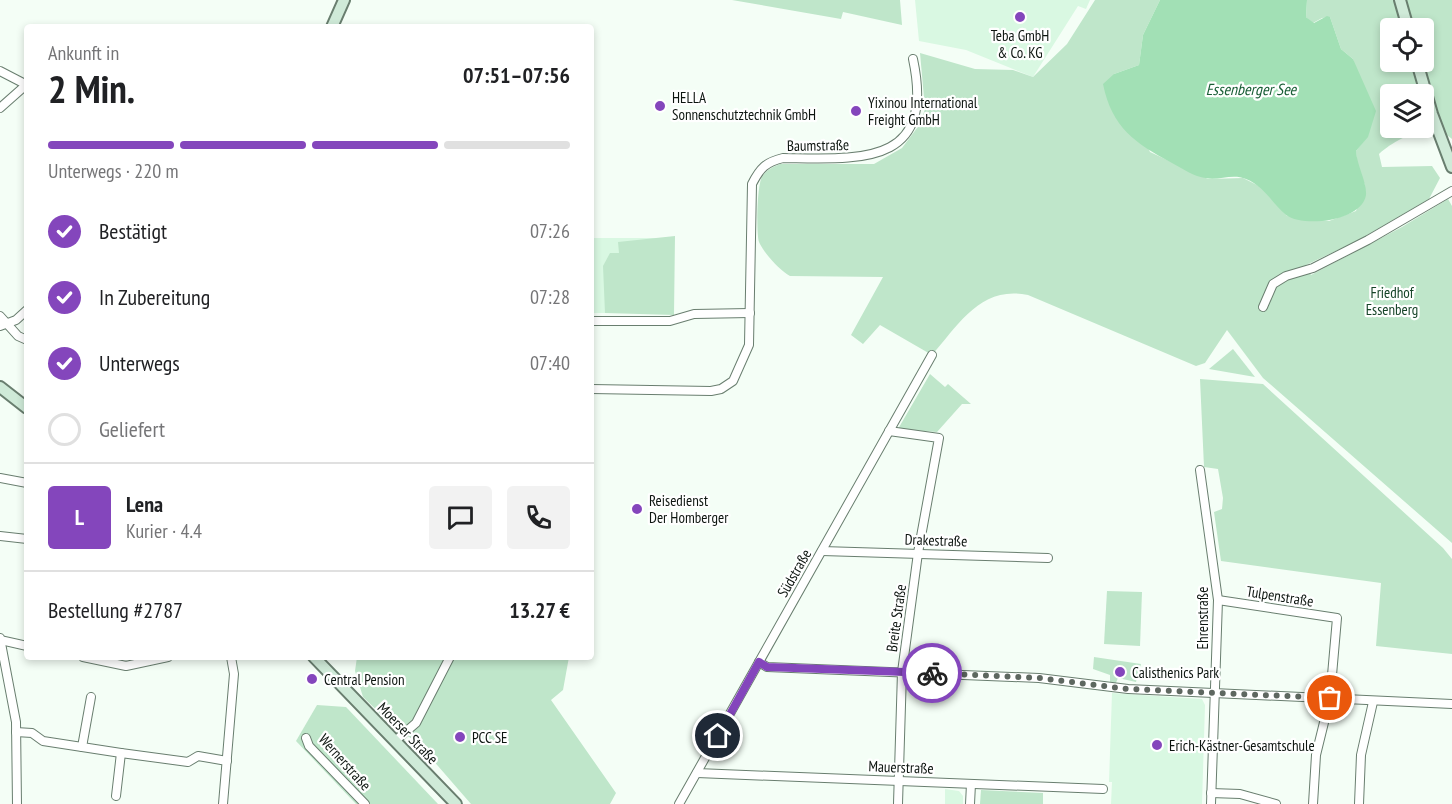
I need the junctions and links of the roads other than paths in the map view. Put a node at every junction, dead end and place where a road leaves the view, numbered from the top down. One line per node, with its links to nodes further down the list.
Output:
1 (344, 0): 4 (main road)
2 (1400, 0): 3 (main road)
3 (1405, 18)
4 (333, 24)
5 (913, 59): 15 (street, Baumstraße)
6 (0, 71): 8 (street)
7 (1420, 72): 11 (main road)
8 (24, 83)
9 (24, 88): 10 (street)
10 (0, 108)
11 (1452, 168)
12 (1452, 191): 13 (street)
13 (1263, 307)
14 (24, 313): 18 (street)
15 (750, 314): 17 (street); 22 (street, Baumstraße)
16 (0, 316): 18 (street)
17 (594, 321)
18 (3, 325): 19 (street)
19 (24, 339)
20 (932, 355): 24 (street, Südstraße)
21 (0, 387): 23 (main road)
22 (594, 389)
23 (24, 406)
24 (889, 431): 30 (street, Südstraße); 31 (street, Breite Straße)
25 (1200, 470): 33 (street, Ehrenstraße)
26 (0, 478): 27 (street)
27 (24, 482)
28 (0, 536): 29 (street)
29 (24, 539)
30 (822, 550): 31 (street, Drakestraße); 41 (street, Südstraße)
31 (918, 553): 32 (street, Drakestraße); 42 (street, Breite Straße)
32 (1048, 558)
33 (1218, 600): 43 (street, Ehrenstraße); 45 (street, Tulpenstraße)
34 (0, 640): 35 (street); 48 (street)
35 (24, 645)
36 (97, 660): 37 (street)
37 (154, 660)
38 (232, 660): 53 (street)
39 (317, 660): 50 (main road, Moerser Straße)
40 (448, 660): 50 (street)
41 (759, 662): 42 (street); 54 (street, Südstraße)
42 (902, 672): 43 (street); 55 (street, Breite Straße)
43 (1213, 693): 45 (street); 58 (street, Ehrenstraße)
44 (91, 697): 51 (street)
45 (1330, 698): 46 (street); 69 (street)
46 (1374, 702): 47 (street); 70 (street)
47 (1452, 704)
48 (16, 732): 51 (street); 60 (street)
49 (306, 738): 62 (street, Wernerstraße)
50 (395, 741): 63 (main road, Moerser Straße)
51 (82, 747): 52 (street)
52 (122, 753): 53 (street); 59 (street)
53 (227, 761): 61 (street)
54 (697, 773): 55 (street, Mauerstraße); 64 (street, Südstraße)
55 (899, 781): 56 (street, Mauerstraße); 65 (street, Breite Straße)
56 (971, 784): 57 (street, Mauerstraße); 66 (street)
57 (1103, 789)
58 (1211, 793): 67 (street, Ehrenstraße); 68 (street)
59 (116, 796)
60 (17, 804)
61 (223, 804)
62 (365, 804)
63 (456, 804)
64 (680, 804)
65 (898, 804)
66 (970, 804)
67 (1211, 804)
68 (1276, 804)
69 (1313, 804)
70 (1359, 804)

